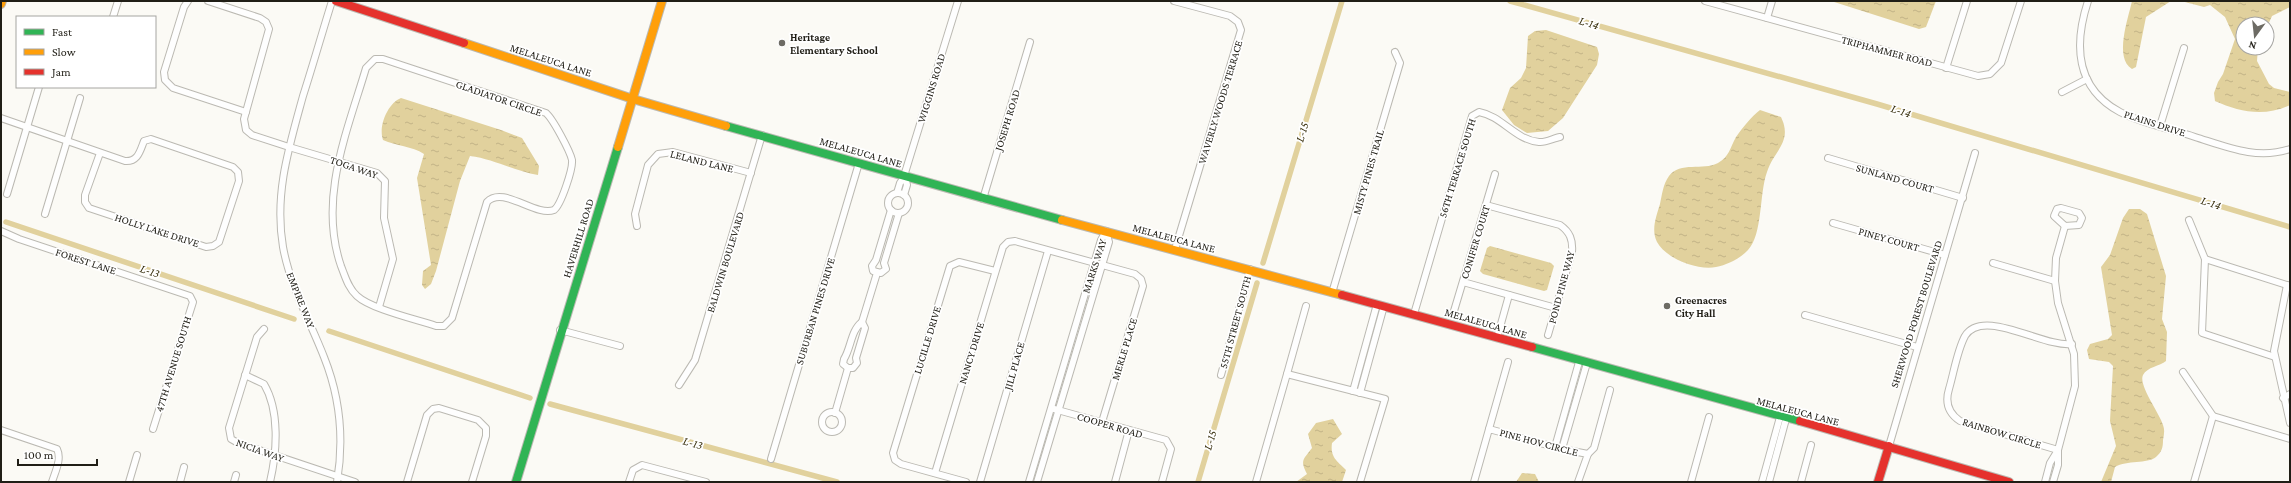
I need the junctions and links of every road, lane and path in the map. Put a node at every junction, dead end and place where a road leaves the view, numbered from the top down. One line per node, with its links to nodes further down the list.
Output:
1 (118, 1): 14 (street)
2 (188, 1): 25 (street)
3 (208, 1): 25 (street)
4 (332, 1): 32 (street, EMPIRE WAY)
5 (336, 1): 24 (street, MELALEUCA LANE)
6 (662, 1): 24 (street, HAVERHILL ROAD)
7 (958, 1): 41 (street, WIGGINS ROAD)
8 (1174, 1): 57 (street, WAVERLY WOODS TERRACE)
9 (1705, 1): 15 (street, TRIPHAMMER ROAD)
10 (1772, 1): 15 (street)
11 (1967, 1): 19 (street)
12 (2021, 1): 19 (street, TRIPHAMMER ROAD)
13 (2088, 1): 20 (street, PLAINS DRIVE)
14 (113, 16)
15 (1767, 18): 19 (street, TRIPHAMMER ROAD)
16 (1030, 42): 46 (street, JOSEPH ROAD)
17 (2184, 48): 27 (street)
18 (1395, 52): 70 (street, MISTY PINES TRAIL)
19 (1946, 68)
20 (2087, 79): 22 (street); 27 (street, PLAINS DRIVE)
21 (39, 88): 28 (street)
22 (2062, 92)
23 (80, 98): 31 (street)
24 (633, 99): 29 (street, MELALEUCA LANE); 82 (street, HAVERHILL ROAD)
25 (246, 112): 32 (street, TOGA WAY)
26 (1, 118): 28 (street, HOLLY LAKE DRIVE)
27 (2160, 126): 33 (street, PLAINS DRIVE)
28 (27, 128): 31 (street, HOLLY LAKE DRIVE); 43 (street)
29 (762, 135): 38 (street, MELALEUCA LANE); 39 (street, BALDWIN BOULEVARD)
30 (1560, 137): 78 (street, 56TH TERRACE SOUTH)
31 (66, 142): 34 (street, HOLLY LAKE DRIVE); 50 (street)
32 (288, 147): 37 (street, TOGA WAY); 130 (street, EMPIRE WAY)
33 (2290, 149)
34 (100, 153): 34 (street, HOLLY LAKE DRIVE)
35 (1975, 153): 45 (street, SHERWOOD FOREST BOULEVARD)
36 (1828, 158): 45 (street, SUNLAND COURT)
37 (338, 162): 75 (street, GLADIATOR CIRCLE); 75 (street, TOGA WAY); 75 (street, GLADIATOR CIRCLE)
38 (859, 163): 41 (street, MELALEUCA LANE); 125 (street, SUBURBAN PINES DRIVE)
39 (751, 173): 53 (street, LELAND LANE); 97 (street, BALDWIN BOULEVARD)
40 (1495, 174): 47 (street, CONIFER COURT)
41 (905, 176): 42 (street); 44 (street); 46 (street, MELALEUCA LANE)
42 (897, 193): 44 (street); 48 (street)
43 (7, 194)
44 (904, 195): 49 (street)
45 (1963, 198): 59 (street, SHERWOOD FOREST BOULEVARD)
46 (983, 199): 56 (street, MELALEUCA LANE)
47 (1486, 205): 68 (street, CONIFER COURT); 76 (street, POND PINE WAY)
48 (891, 210): 49 (street); 66 (street)
49 (899, 213): 66 (street)
50 (45, 214)
51 (2188, 220): 60 (street)
52 (1833, 223): 59 (street, PINEY COURT)
53 (637, 226)
54 (2065, 226): 67 (street)
55 (1, 231): 72 (street, FOREST LANE)
56 (1106, 232): 57 (street, MELALEUCA LANE); 61 (street, MARKS WAY); 63 (street, MARKS WAY)
57 (1176, 249): 64 (street, MELALEUCA LANE)
58 (1048, 250): 61 (street); 65 (street, NANCY DRIVE); 144 (street, JILL PLACE)
59 (1945, 255): 88 (street, SHERWOOD FOREST BOULEVARD)
60 (2205, 259): 69 (street); 89 (street)
61 (1095, 262): 63 (street); 84 (street, MARKS WAY)
62 (1993, 263): 67 (street)
63 (1101, 264): 84 (street, MARKS WAY); 108 (street, MERLE PLACE)
64 (1250, 269): 70 (street, MELALEUCA LANE); 96 (street, 55TH STREET SOUTH)
65 (995, 270): 127 (street, NANCY DRIVE); 127 (street, LUCILLE DRIVE)
66 (877, 273): 80 (street)
67 (2055, 281): 86 (street)
68 (1463, 282): 71 (street); 77 (street, CONIFER COURT)
69 (2289, 286): 89 (street)
70 (1332, 293): 73 (street, MELALEUCA LANE)
71 (1509, 295): 76 (street); 85 (street)
72 (192, 299): 110 (street, 47TH AVENUE SOUTH)
73 (1380, 305): 78 (street, MELALEUCA LANE); 99 (street)
74 (1306, 306): 94 (street)
75 (379, 307)
76 (1556, 308): 83 (street, POND PINE WAY)
77 (1454, 311)
78 (1414, 314): 85 (street, MELALEUCA LANE)
79 (1805, 315): 88 (street)
80 (862, 322): 92 (street); 92 (street)
81 (264, 329): 95 (street, NICIA WAY)
82 (560, 330): 87 (street); 139 (street, HAVERHILL ROAD)
83 (1548, 335)
84 (1076, 336): 102 (street, MARKS WAY); 103 (street, MARKS WAY)
85 (1497, 338): 91 (street, MELALEUCA LANE)
86 (2072, 344): 119 (street); 119 (street, RAINBOW CIRCLE)
87 (620, 346)
88 (1917, 347): 116 (street, SHERWOOD FOREST BOULEVARD)
89 (2275, 357): 101 (street)
90 (1508, 362): 111 (street, PINE HOV CIRCLE)
91 (1583, 363): 107 (street, MELALEUCA LANE); 117 (street); 118 (street)
92 (848, 368): 104 (street)
93 (2183, 372): 105 (street)
94 (1287, 374): 99 (street); 149 (street)
95 (245, 375): 124 (street); 124 (street, NICIA WAY)
96 (1220, 375)
97 (679, 385)
98 (1610, 390): 121 (street, PINE HOV CIRCLE)
99 (1356, 392): 150 (street)
100 (2290, 394): 101 (street)
101 (2283, 398): 109 (street)
102 (1050, 407): 103 (street, COOPER ROAD); 120 (street, MARKS WAY)
103 (1058, 410): 108 (street, COOPER ROAD); 123 (street, MARKS WAY)
104 (835, 413)
105 (2213, 416): 114 (street); 161 (street)
106 (1709, 417): 153 (street)
107 (1783, 418): 116 (street, MELALEUCA LANE); 154 (street); 155 (street)
108 (1102, 422): 113 (street, COOPER ROAD)
109 (2290, 423)
110 (153, 429)
111 (1489, 429): 117 (street, PINE HOV CIRCLE); 151 (street, PINE HOV CIRCLE)
112 (1, 430): 131 (street)
113 (1129, 430): 147 (street); 148 (street, COOPER ROAD)
114 (2290, 438)
115 (1811, 445): 156 (street)
116 (1889, 446): 157 (street, SHERWOOD FOREST BOULEVARD); 158 (street, MELALEUCA LANE)
117 (1555, 447): 118 (street, PINE HOV CIRCLE)
118 (1562, 449): 121 (street, PINE HOV CIRCLE)
119 (2058, 450): 159 (street); 160 (street)
120 (1037, 454): 123 (street); 145 (street, MARKS WAY)
121 (1588, 454): 152 (street, PINE HOV CIRCLE)
122 (137, 455): 132 (street)
123 (1045, 455): 146 (street, MARKS WAY)
124 (275, 456): 130 (street, NICIA WAY); 135 (street)
125 (770, 459)
126 (184, 467): 133 (street)
127 (935, 473): 143 (street)
128 (679, 474): 140 (street); 141 (street); 142 (street)
129 (236, 475): 134 (street)
130 (337, 479): 136 (street, NICIA WAY)
131 (52, 482)
132 (129, 482)
133 (180, 482)
134 (234, 482)
135 (270, 482)
136 (355, 482)
137 (407, 482): 138 (street)
138 (472, 482)
139 (516, 482)
140 (629, 482)
141 (677, 482)
142 (706, 482)
143 (966, 482)
144 (980, 482)
145 (1029, 482)
146 (1037, 482)
147 (1115, 482)
148 (1162, 482)
149 (1256, 482)
150 (1360, 482)
151 (1474, 482)
152 (1578, 482)
153 (1691, 482)
154 (1762, 482)
155 (1769, 482)
156 (1801, 482)
157 (1878, 482)
158 (2009, 482)
159 (2045, 482)
160 (2053, 482)
161 (2194, 482)

